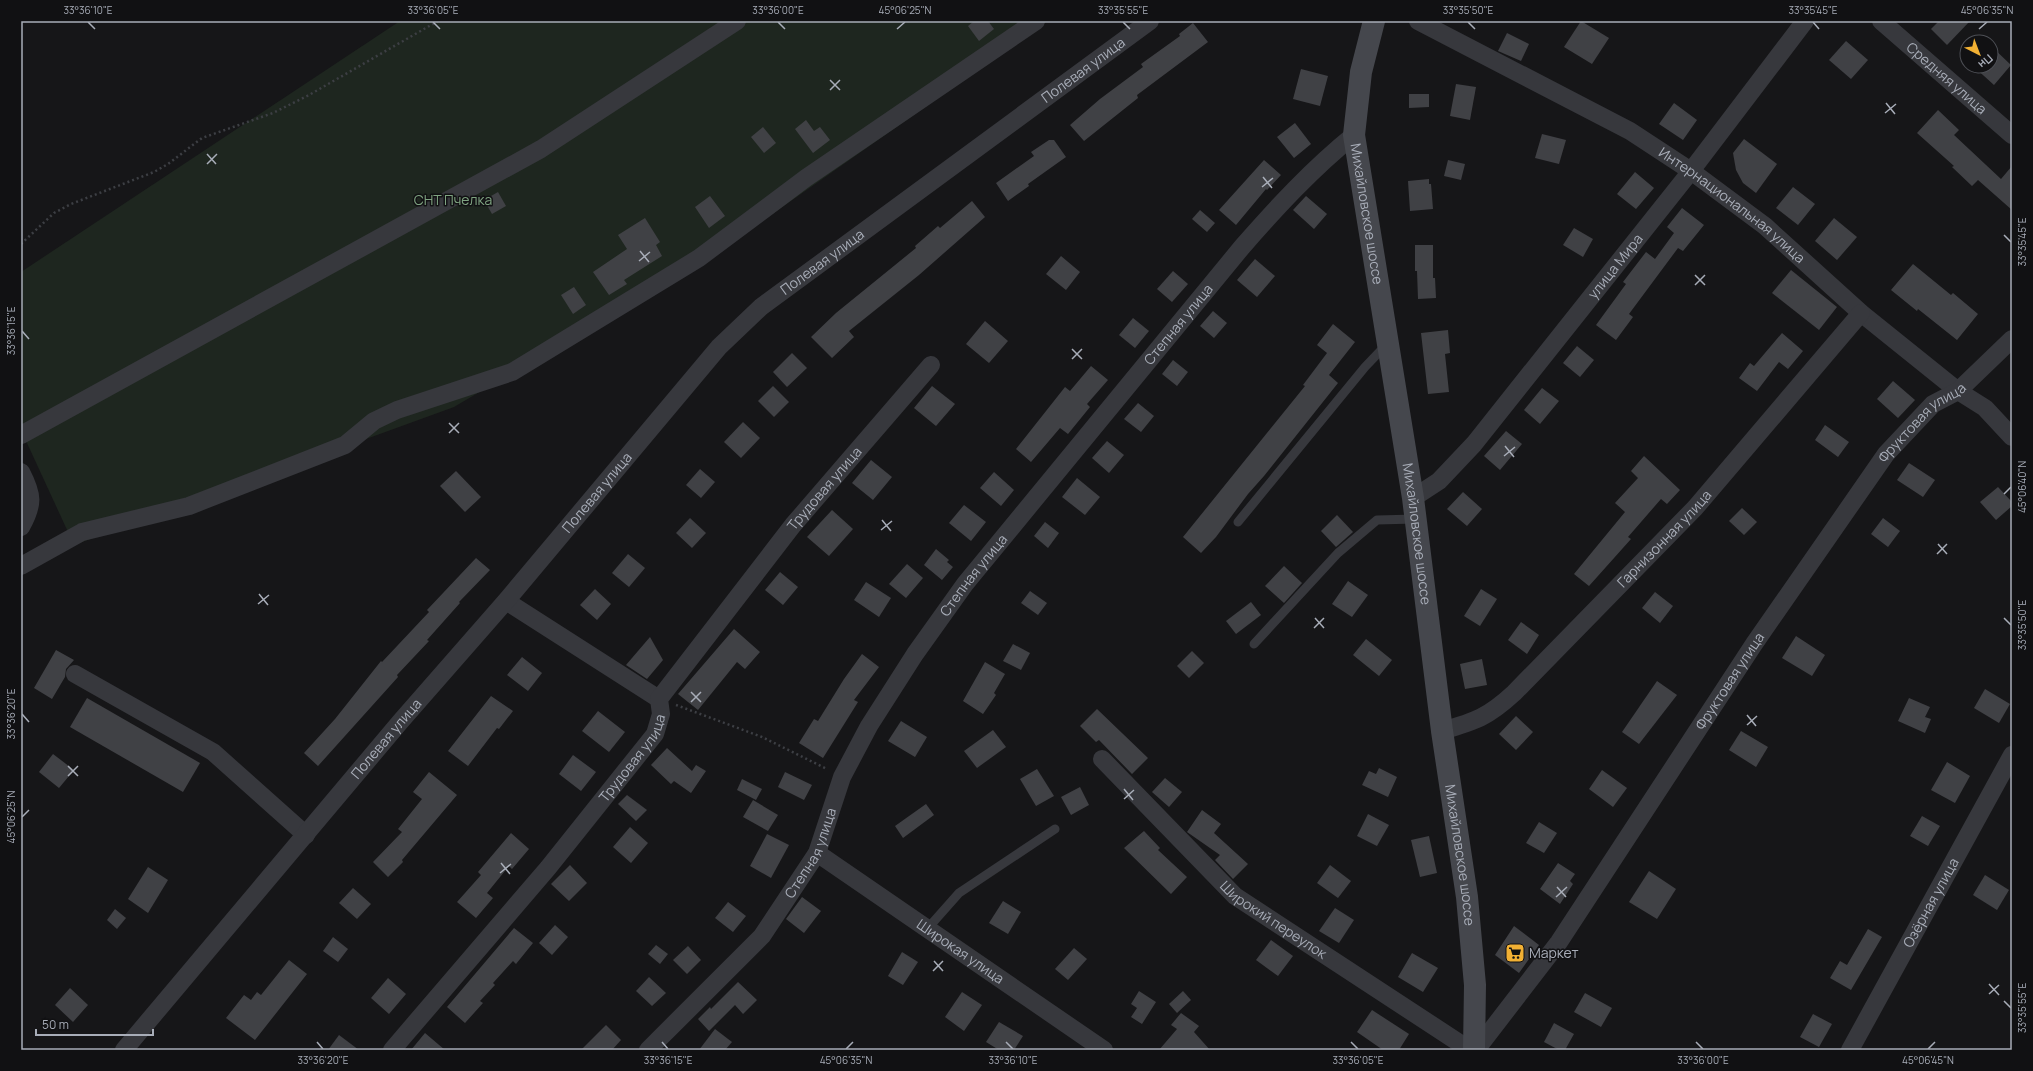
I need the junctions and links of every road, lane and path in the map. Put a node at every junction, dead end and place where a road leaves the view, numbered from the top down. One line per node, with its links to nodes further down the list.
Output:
1 (438, 21): 12 (path)
2 (737, 21): 18 (street)
3 (1036, 21): 24 (street)
4 (1150, 21): 25 (street, Полевая улица)
5 (1374, 21): 9 (main road, Михайловское шоссе)
6 (1418, 21): 11 (street, Интернациональная улица)
7 (1806, 21): 11 (street, улица Мира)
8 (1881, 21): 10 (street, Средняя улица)
9 (1354, 135): 15 (main road, Михайловское шоссе); 32 (street, Степная улица)
10 (2012, 135)
11 (1691, 171): 13 (street, Интернациональная улица); 21 (street, улица Мира)
12 (21, 244)
13 (1861, 313): 17 (street, Интернациональная улица); 29 (street, Гарнизонная улица)
14 (2012, 339): 17 (street, Фруктовая улица)
15 (1387, 345): 21 (main road, Михайловское шоссе); 22 (lane)
16 (931, 364): 28 (street, Трудовая улица)
17 (1958, 391): 19 (street, Интернациональная улица); 42 (street, Фруктовая улица)
18 (21, 436)
19 (2012, 437)
20 (21, 472): 23 (street)
21 (1414, 508): 26 (lane); 29 (main road, Михайловское шоссе)
22 (1238, 522)
23 (21, 527)
24 (21, 566)
25 (506, 601): 28 (street); 34 (street, Полевая улица)
26 (1254, 644)
27 (75, 674): 34 (street)
28 (659, 699): 32 (path); 38 (street, Трудовая улица)
29 (1442, 731): 42 (main road, Михайловское шоссе)
30 (2012, 755): 43 (street, Озёрная улица)
31 (1102, 759): 41 (street, Широкий переулок)
32 (842, 777): 35 (street, Степная улица)
33 (1054, 829): 36 (lane)
34 (306, 835): 37 (street, Полевая улица)
35 (817, 854): 36 (street, Широкая улица); 39 (street, Степная улица)
36 (928, 928): 40 (street, Широкая улица)
37 (124, 1050)
38 (392, 1050)
39 (648, 1050)
40 (1104, 1050)
41 (1470, 1050)
42 (1475, 1050)
43 (1850, 1050)

